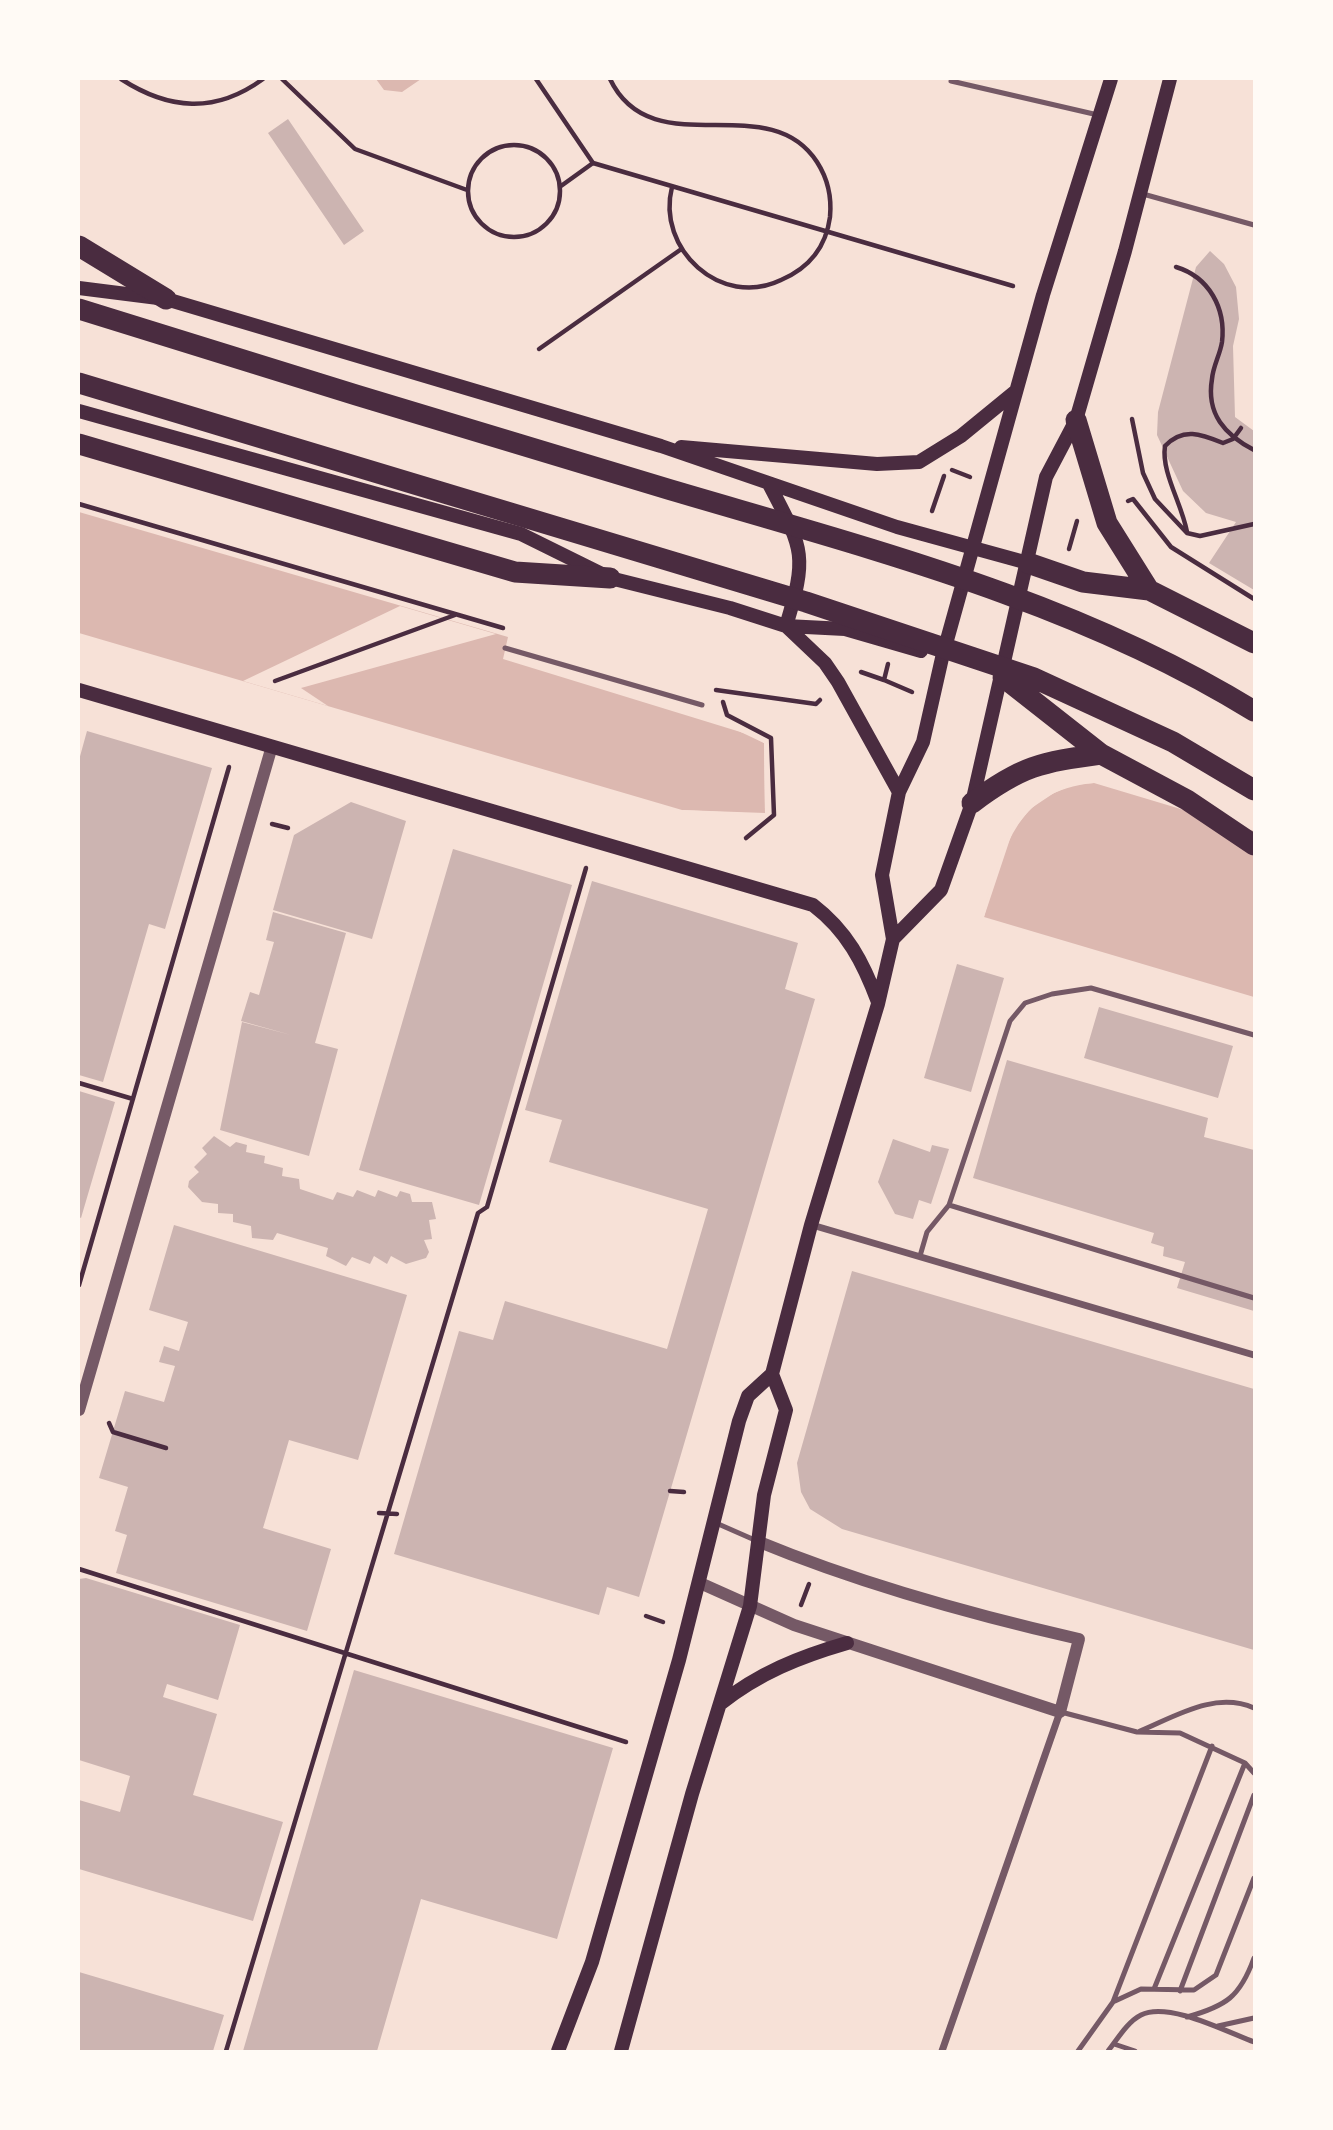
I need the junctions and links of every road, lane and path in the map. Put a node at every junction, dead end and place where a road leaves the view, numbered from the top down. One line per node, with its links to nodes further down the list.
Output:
1 (121, 79): 2 (path)
2 (263, 79)
3 (282, 79): 13 (path)
4 (536, 79): 10 (path)
5 (610, 79): 16 (path)
6 (1111, 79): 9 (main road)
7 (1170, 79): 14 (main road)
8 (951, 81): 9 (lane)
9 (1099, 116): 26 (main road)
10 (593, 163): 11 (path); 12 (path)
11 (561, 186): 13 (path); 13 (path)
12 (672, 187): 16 (path); 18 (path)
13 (467, 190)
14 (1140, 194): 15 (lane); 29 (main road)
15 (1254, 225)
16 (828, 232): 18 (path); 20 (path)
17 (79, 246): 22 (highway)
18 (680, 250): 24 (path)
19 (1176, 267): 31 (path)
20 (1013, 286)
21 (79, 288): 22 (main road)
22 (166, 299): 33 (main road)
23 (79, 309): 58 (highway)
24 (539, 349)
25 (79, 383): 62 (highway)
26 (1016, 391): 33 (main road); 40 (main road)
27 (79, 411): 42 (main road)
28 (1132, 419): 39 (path)
29 (1076, 420): 41 (main road); 43 (highway)
30 (1241, 428): 31 (path)
31 (1233, 439): 34 (path); 39 (path)
32 (79, 443): 42 (highway)
33 (661, 446): 35 (main road)
34 (1254, 450)
35 (769, 484): 40 (main road); 46 (main road)
36 (1133, 499): 44 (path)
37 (79, 505): 45 (path)
38 (1254, 524): 39 (path)
39 (1187, 533)
40 (972, 547): 41 (main road); 50 (main road)
41 (1028, 564): 43 (highway); 51 (main road)
42 (610, 578): 46 (main road)
43 (1149, 590): 48 (highway)
44 (1254, 599)
45 (457, 614): 47 (path); 52 (path)
46 (786, 626): 50 (main road); 63 (main road)
47 (509, 629)
48 (1254, 643)
49 (505, 648): 57 (lane)
50 (942, 657): 51 (main road); 63 (main road)
51 (1003, 677): 60 (highway); 64 (main road)
52 (275, 681)
53 (707, 687): 55 (path)
54 (79, 690): 59 (main road)
55 (720, 691): 56 (path); 65 (path)
56 (816, 704)
57 (702, 705)
58 (1254, 711)
59 (272, 746): 69 (main road); 80 (street)
60 (1101, 754): 64 (highway); 66 (highway)
61 (229, 767): 72 (path)
62 (1254, 790)
63 (900, 792): 68 (main road)
64 (972, 803): 68 (main road)
65 (746, 838)
66 (1254, 845)
67 (586, 868): 93 (path)
68 (893, 939): 69 (main road)
69 (878, 1004): 74 (main road)
70 (1254, 1035): 73 (lane)
71 (79, 1083): 72 (path)
72 (133, 1099): 76 (path)
73 (949, 1205): 75 (lane); 77 (lane)
74 (811, 1225): 75 (street); 79 (main road)
75 (920, 1256): 78 (street)
76 (79, 1285)
77 (1254, 1298)
78 (1254, 1355)
79 (772, 1374): 87 (main road); 88 (main road)
80 (79, 1410)
81 (109, 1423): 82 (path)
82 (166, 1448)
83 (670, 1491): 84 (path)
84 (684, 1492)
85 (379, 1513): 86 (path)
86 (397, 1514)
87 (713, 1522): 88 (lane); 90 (main road)
88 (757, 1541): 91 (main road); 96 (street)
89 (79, 1569): 93 (path)
90 (700, 1583): 91 (street); 114 (main road)
91 (750, 1606): 92 (street); 94 (main road)
92 (847, 1643): 94 (main road); 96 (street)
93 (345, 1653): 98 (path); 113 (path)
94 (720, 1704): 115 (main road)
95 (1254, 1708): 97 (lane)
96 (1060, 1712): 97 (lane); 116 (street)
97 (1137, 1732): 99 (lane)
98 (626, 1742)
99 (1212, 1746): 100 (lane); 107 (lane)
100 (1245, 1763): 101 (lane); 105 (lane)
101 (1254, 1773)
102 (1254, 1795): 106 (lane)
103 (1254, 1878): 106 (lane)
104 (1254, 1958): 108 (lane)
105 (1154, 1989): 106 (lane); 107 (lane)
106 (1180, 1991)
107 (1113, 2003): 117 (lane)
108 (1187, 2017): 110 (lane); 112 (lane)
109 (1254, 2018): 110 (lane)
110 (1215, 2027): 111 (lane)
111 (1254, 2042)
112 (1114, 2044): 118 (lane); 119 (lane)
113 (226, 2051)
114 (558, 2051)
115 (621, 2051)
116 (942, 2051)
117 (1078, 2051)
118 (1108, 2051)
119 (1135, 2051)

